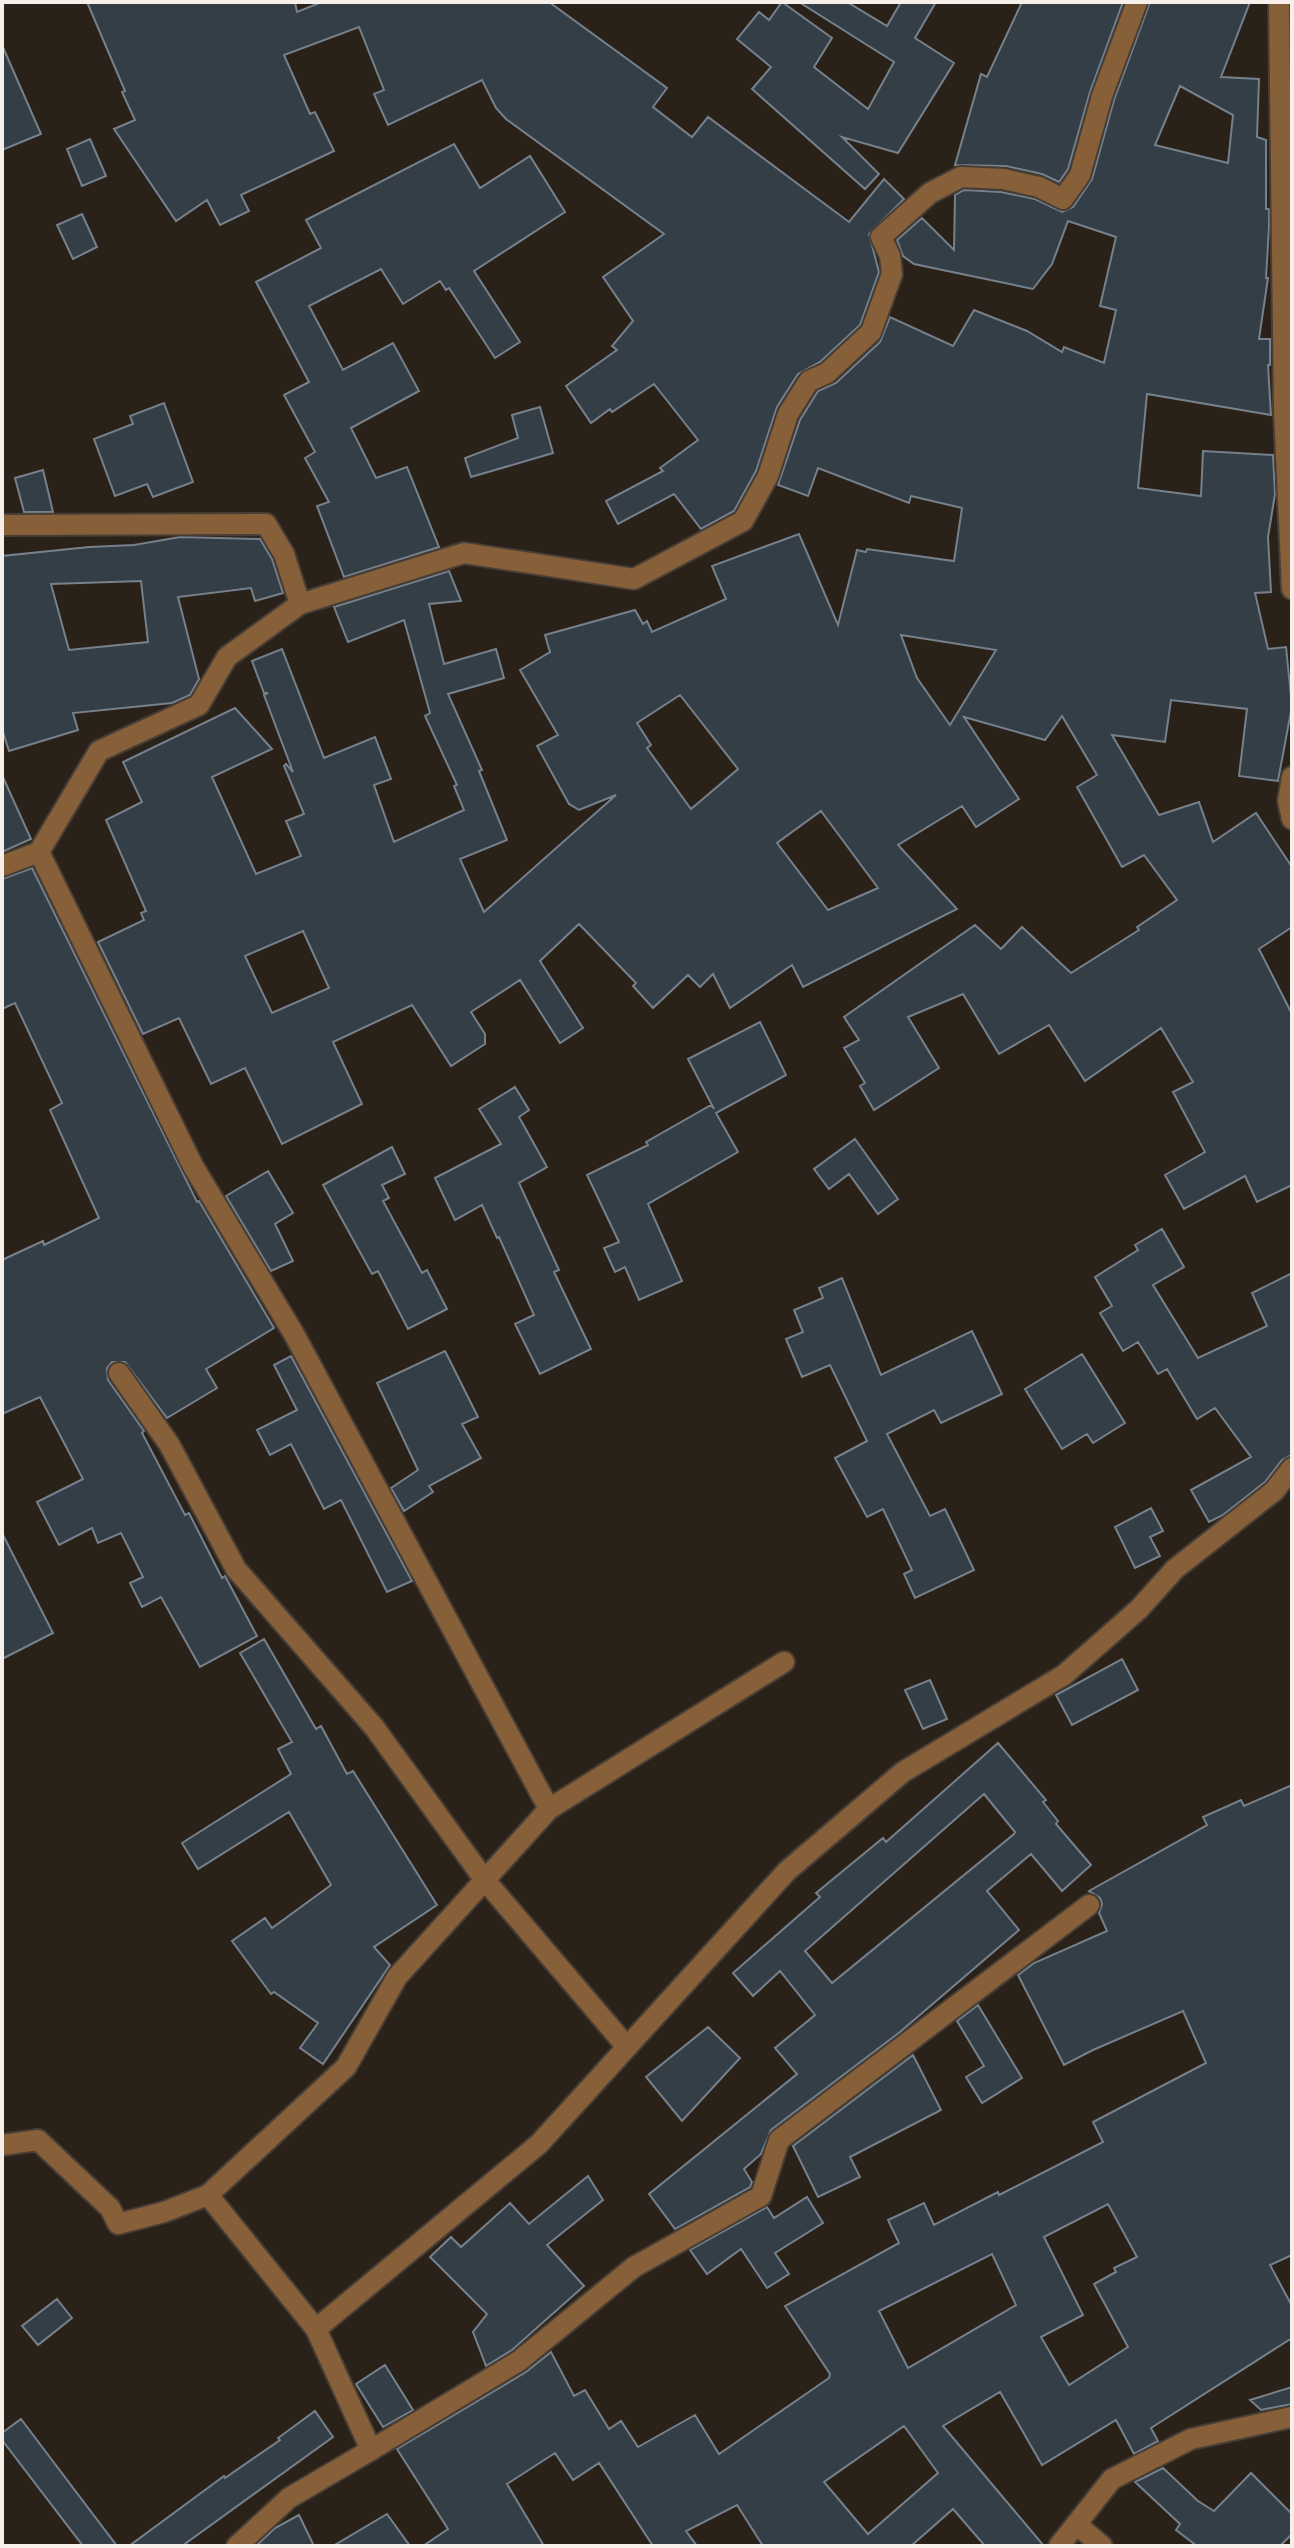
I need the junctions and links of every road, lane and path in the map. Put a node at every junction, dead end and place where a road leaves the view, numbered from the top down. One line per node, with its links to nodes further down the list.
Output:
1 (1137, 2): 5 (street)
2 (1279, 2): 4 (street)
3 (2, 525): 5 (street)
4 (1292, 589)
5 (300, 604): 8 (street)
6 (1292, 777): 7 (street)
7 (1292, 819)
8 (39, 852): 9 (street); 13 (street)
9 (2, 866)
10 (119, 1373): 14 (street)
11 (1292, 1468): 16 (street)
12 (784, 1662): 13 (street)
13 (549, 1809): 14 (street)
14 (484, 1879): 16 (street); 18 (street)
15 (1089, 1905): 21 (street)
16 (627, 2047): 19 (street)
17 (2, 2145): 18 (street)
18 (208, 2195): 19 (street)
19 (316, 2329): 21 (street)
20 (1292, 2417): 22 (street)
21 (371, 2450): 23 (street)
22 (1076, 2524): 24 (street); 25 (street)
23 (237, 2546)
24 (1059, 2546)
25 (1102, 2546)

